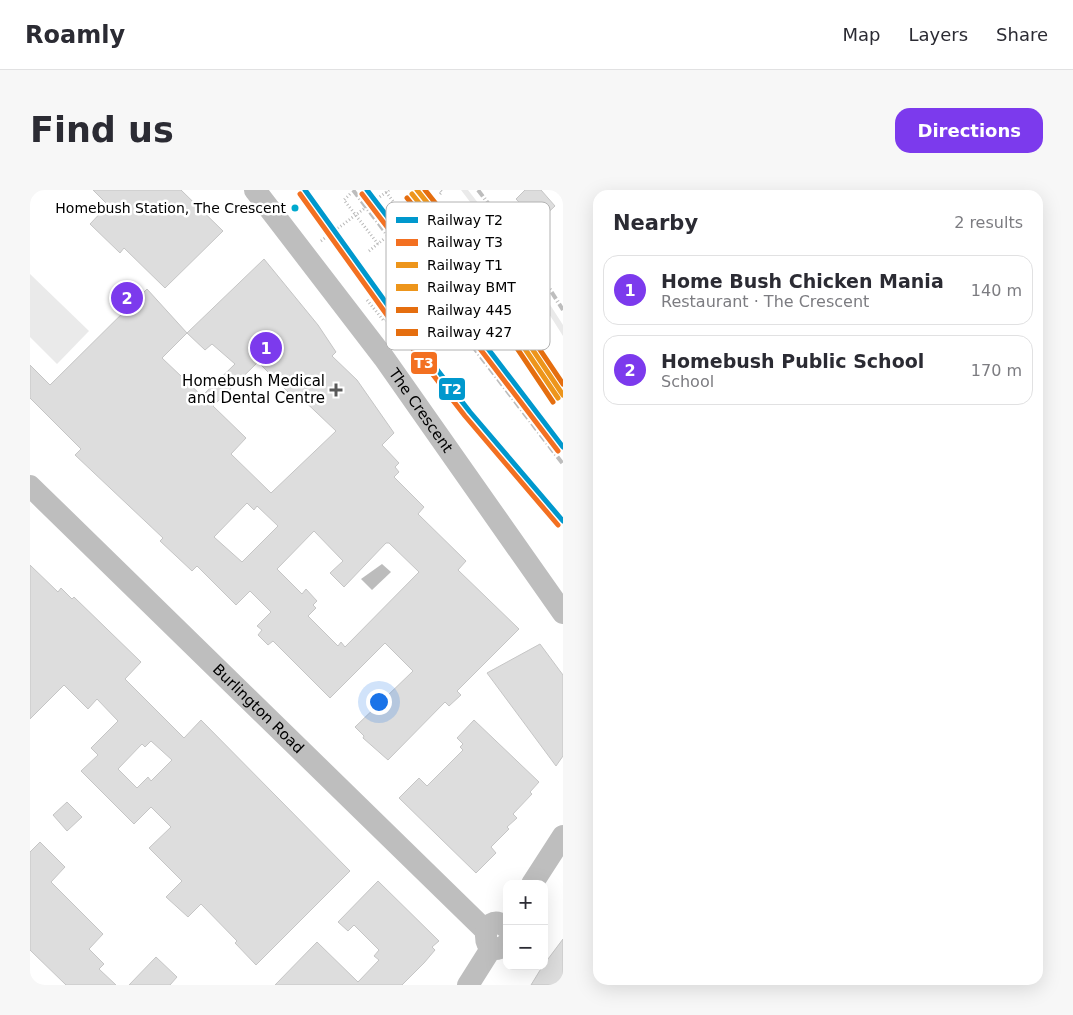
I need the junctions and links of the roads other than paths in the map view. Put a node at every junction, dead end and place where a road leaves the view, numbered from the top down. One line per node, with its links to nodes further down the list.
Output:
1 (255, 190): 3 (street, The Crescent)
2 (30, 486): 6 (street, Burlington Road)
3 (563, 613)
4 (563, 836): 5 (street)
5 (535, 880)
6 (500, 933): 7 (street)
7 (468, 985)

